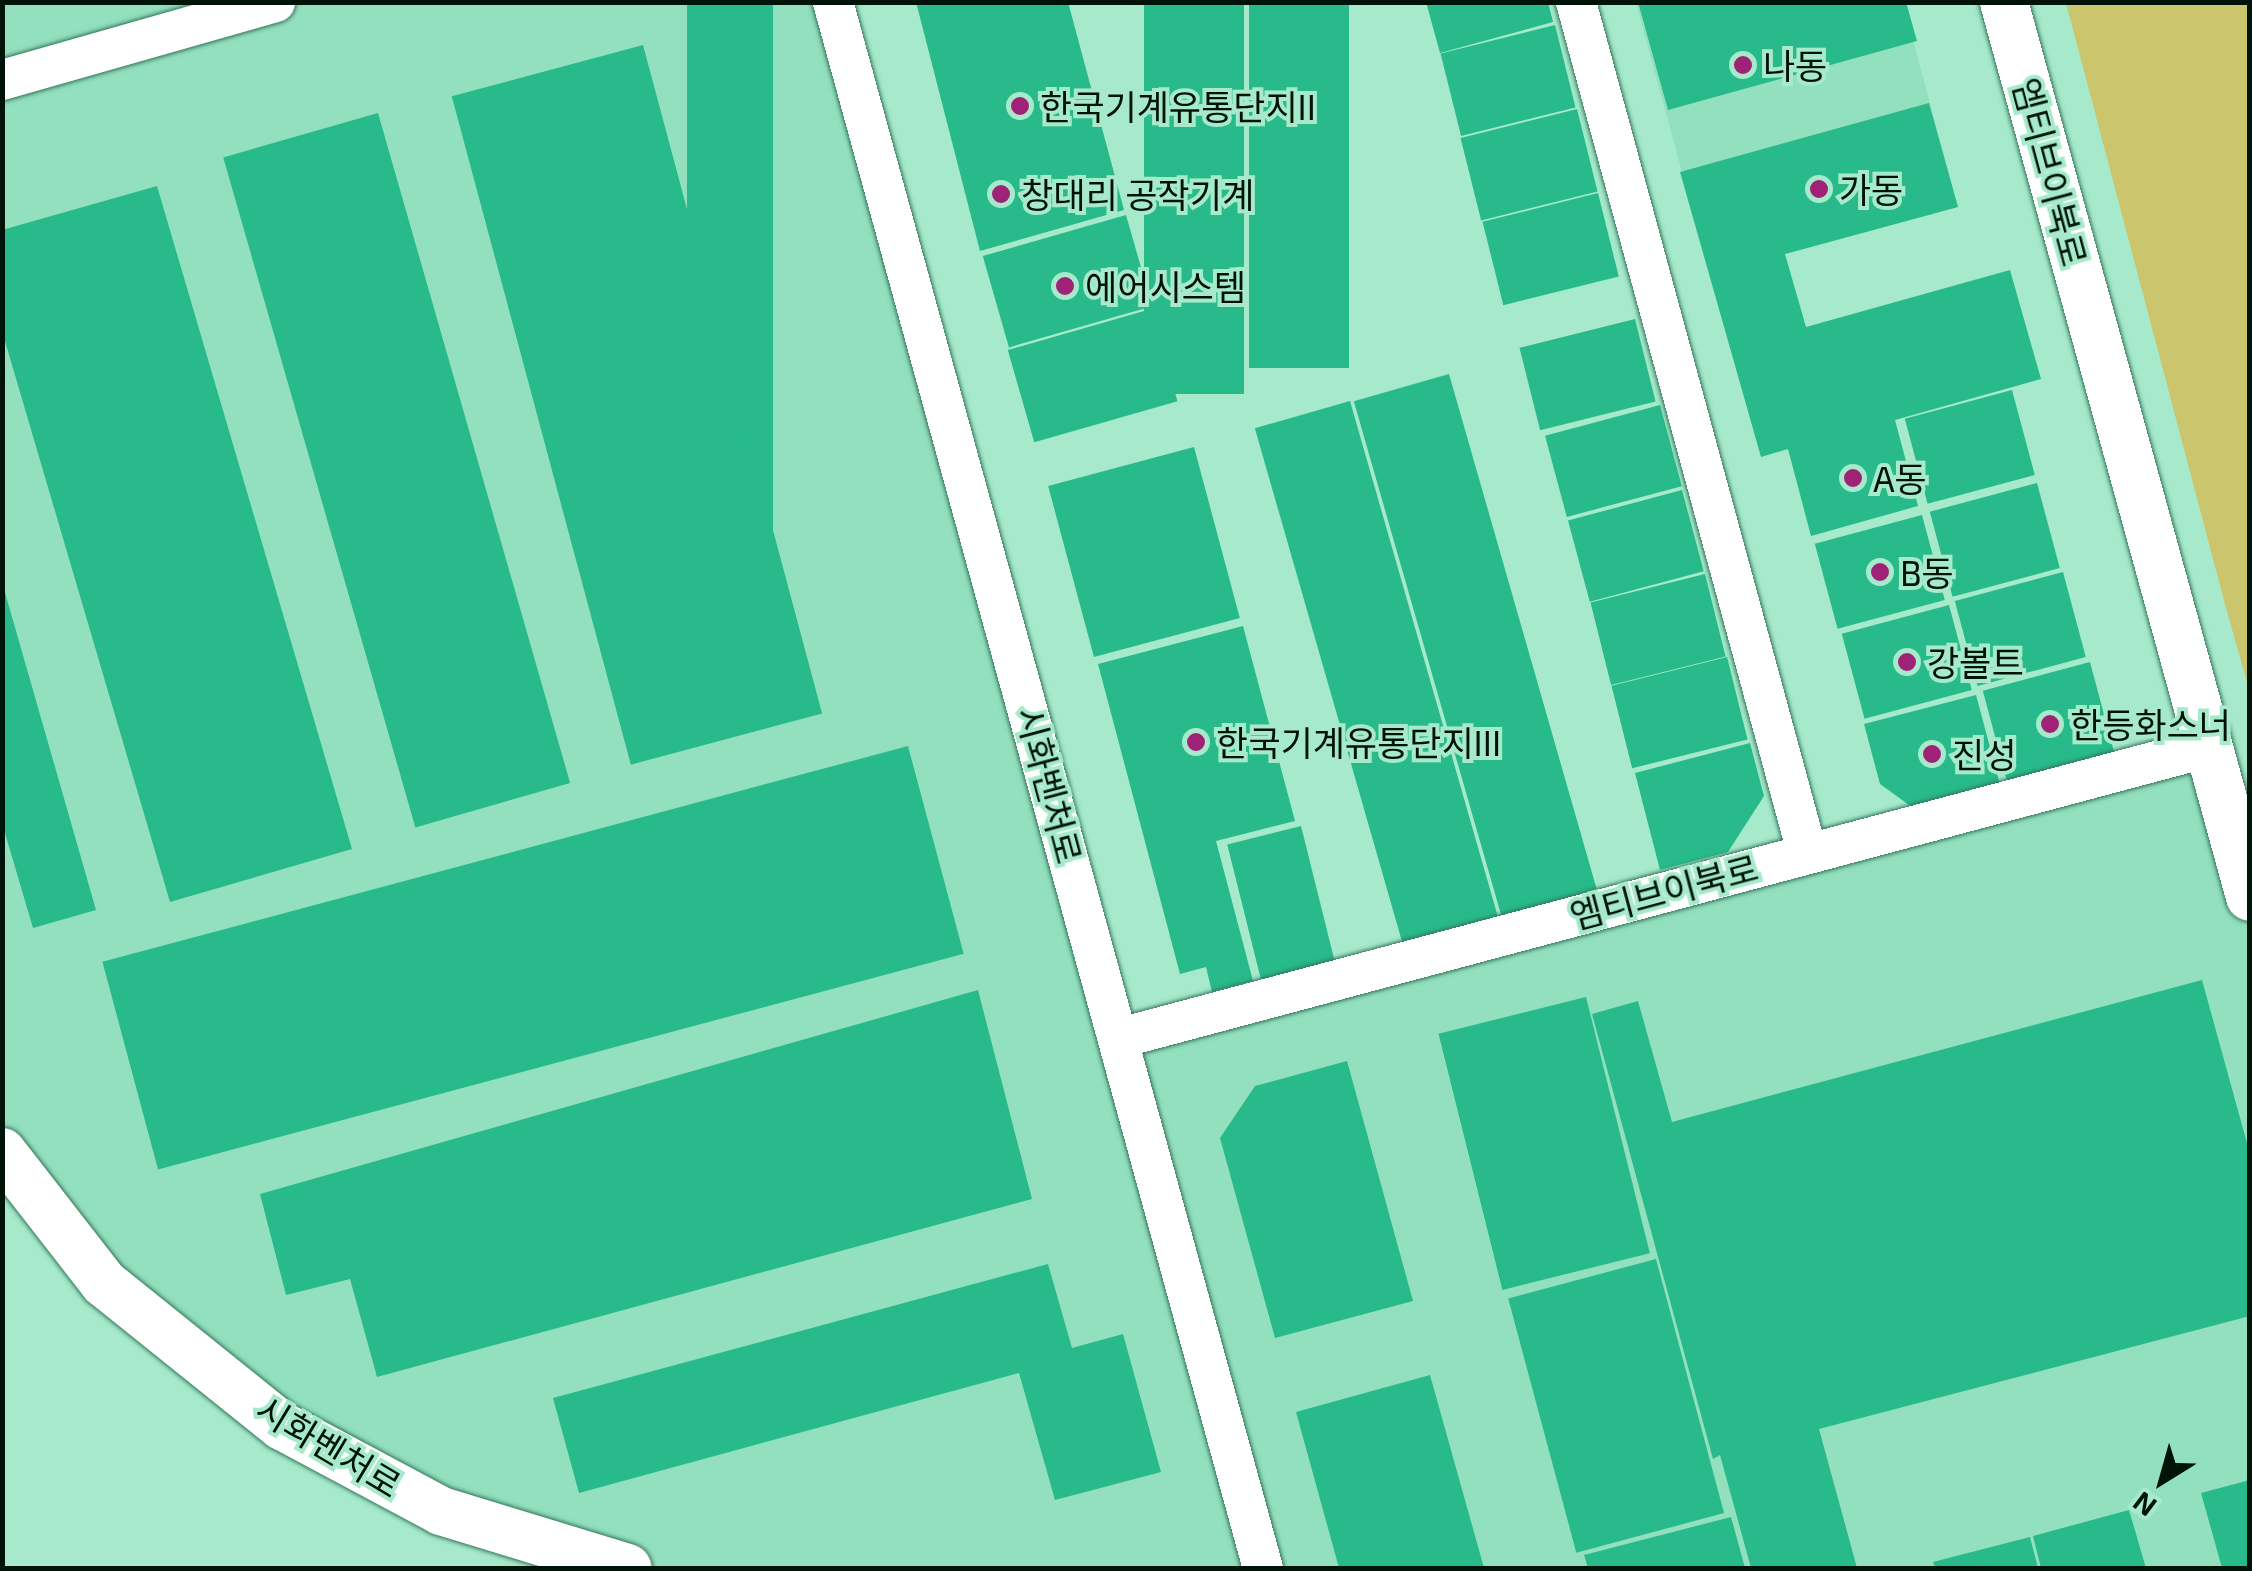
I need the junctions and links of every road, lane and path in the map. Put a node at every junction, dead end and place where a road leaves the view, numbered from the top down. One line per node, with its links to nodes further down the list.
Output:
1 (275, 2): 5 (street)
2 (833, 2): 9 (street, 시화벤처로)
3 (1576, 2): 7 (street)
4 (2004, 2): 6 (street, 엠티브이북로)
5 (2, 80)
6 (2209, 747): 7 (street, 엠티브이북로); 8 (street, 엠티브이북로)
7 (1807, 852): 9 (street, 엠티브이북로)
8 (2250, 896)
9 (1120, 1038): 12 (street, 시화벤처로)
10 (2, 1152): 11 (street, 시화벤처로)
11 (628, 1568)
12 (1263, 1568)

